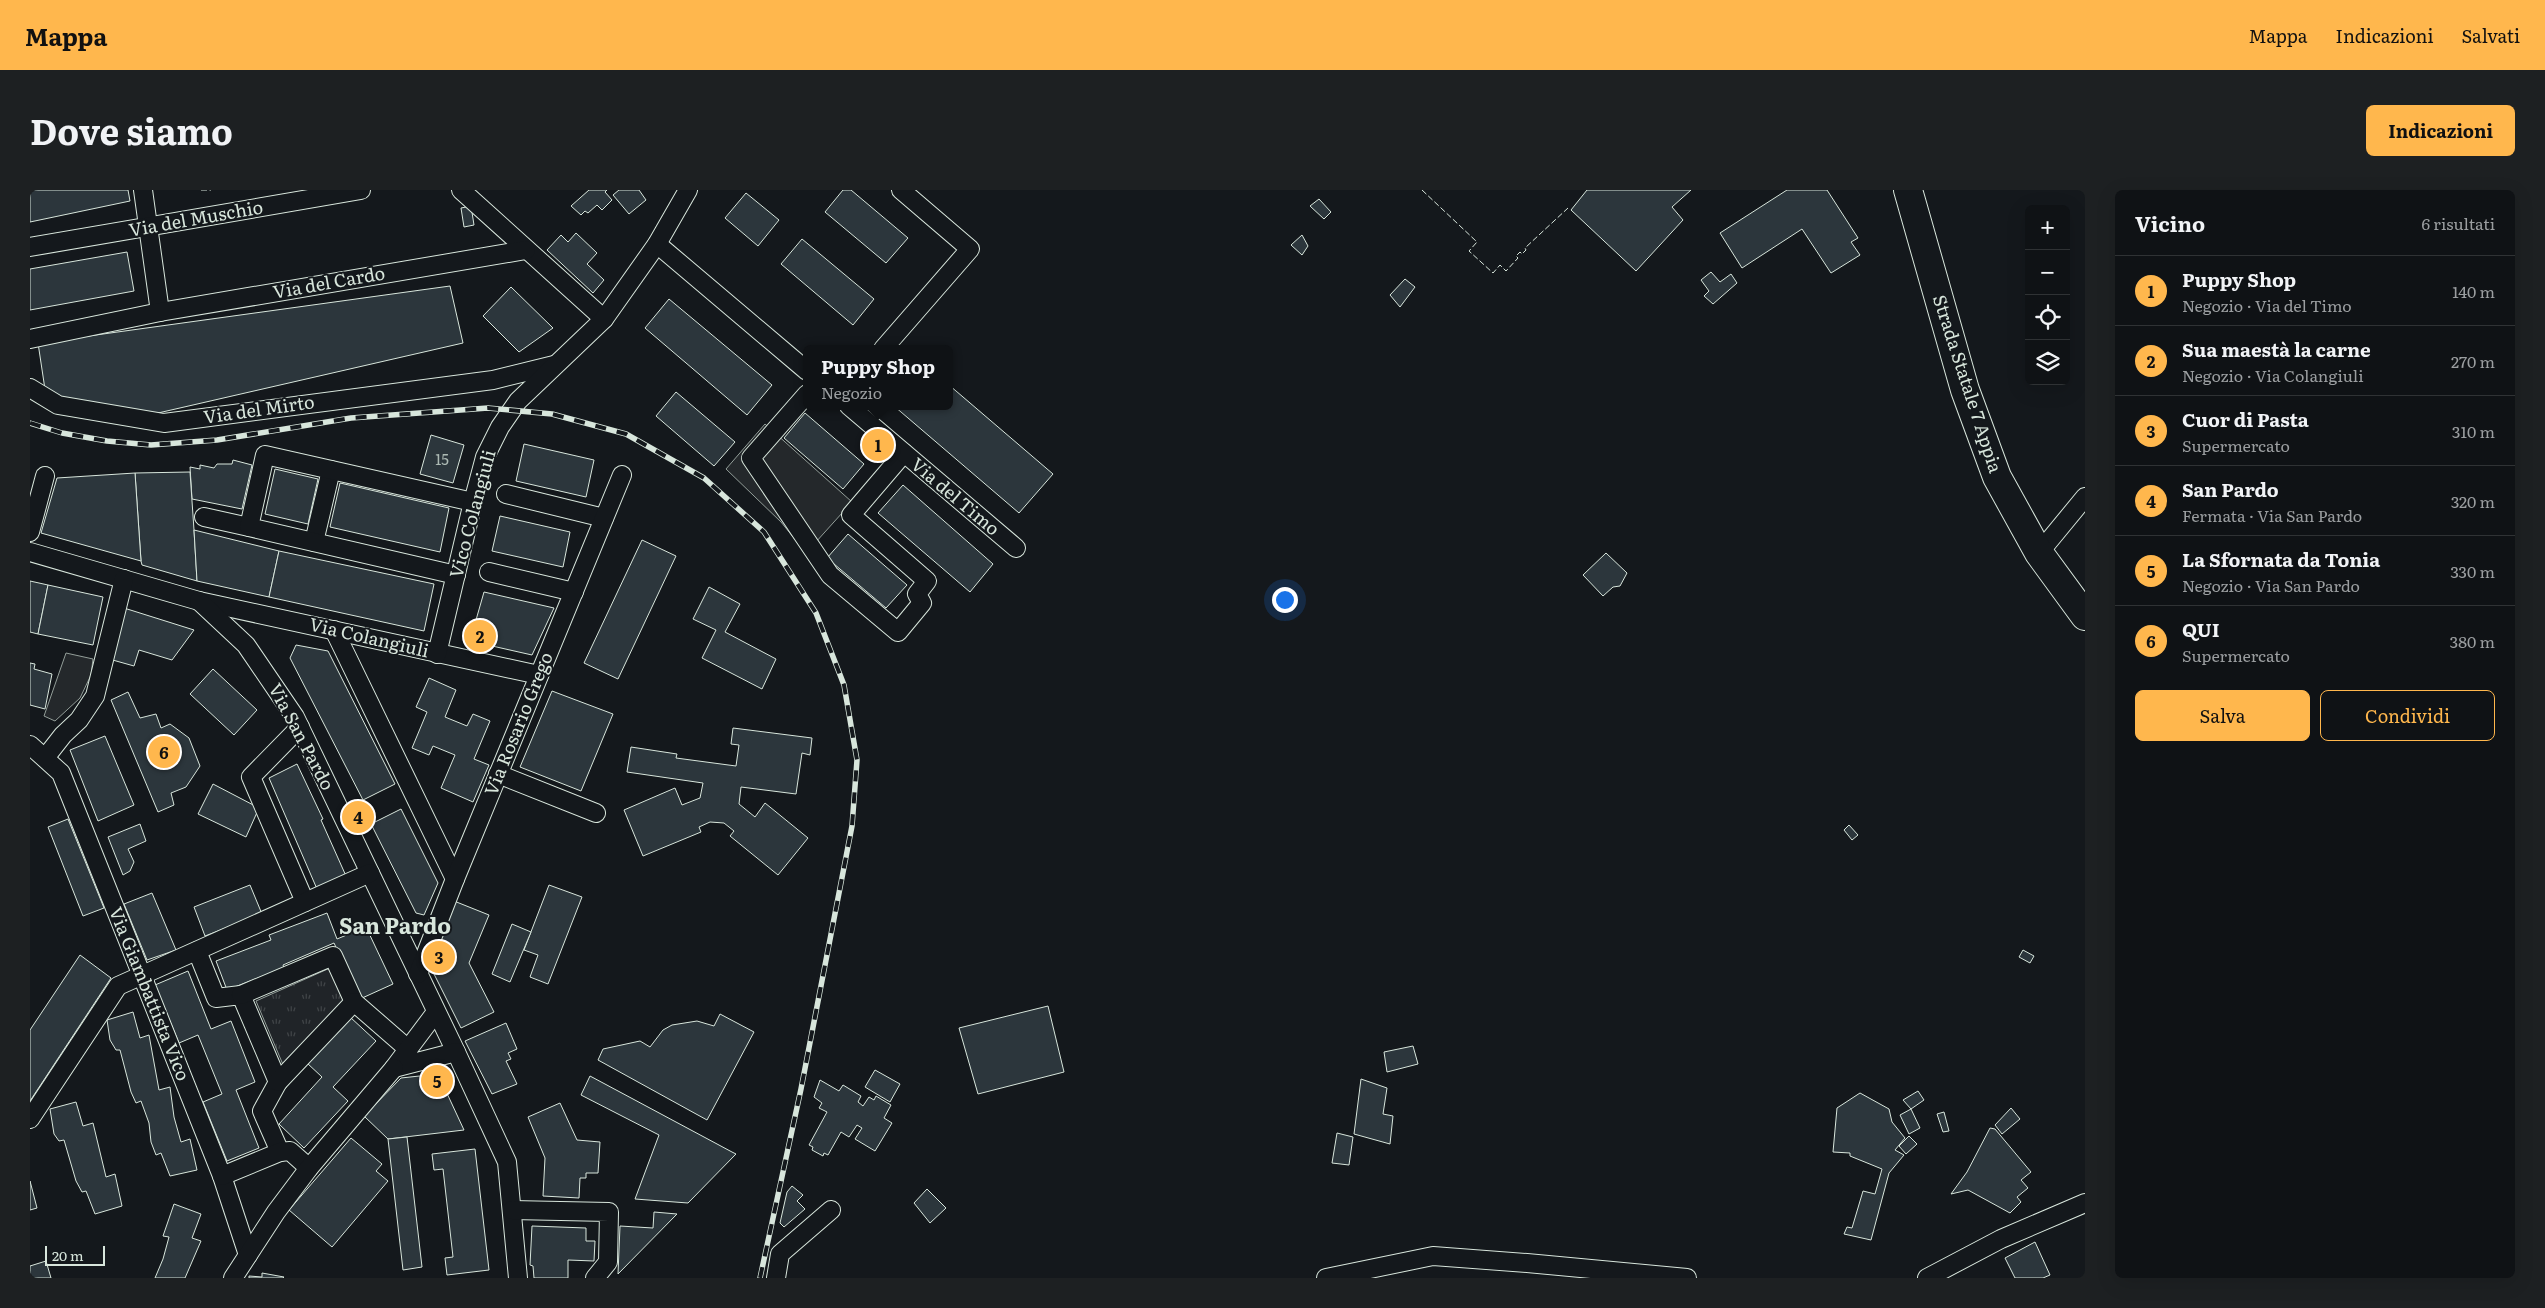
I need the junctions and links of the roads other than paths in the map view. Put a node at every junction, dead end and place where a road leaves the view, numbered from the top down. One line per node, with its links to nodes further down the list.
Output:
1 (143, 190): 7 (street)
2 (361, 190): 7 (street, Via del Muschio)
3 (460, 190): 10 (street)
4 (688, 190): 8 (street, Vico Colangiuli)
5 (901, 190): 14 (street)
6 (1908, 190): 34 (main road, Strada Statale 7 Appia)
7 (149, 227): 9 (street, Via del Muschio); 11 (street)
8 (657, 244): 12 (street, Vico Colangiuli); 16 (street)
9 (30, 247)
10 (526, 250): 11 (street, Via del Cardo); 12 (street)
11 (160, 312): 13 (street, Via del Cardo)
12 (604, 319): 15 (street, Vico Colangiuli)
13 (30, 339)
14 (886, 345)
15 (555, 365): 17 (street, Via del Mirto); 26 (street, Vico Colangiuli)
16 (803, 368)
17 (30, 388)
18 (803, 399): 20 (street)
19 (854, 410): 20 (street, Via del Timo)
20 (904, 454): 32 (street, Via del Timo)
21 (331, 470): 26 (street); 29 (street); 31 (street)
22 (622, 475): 28 (street, Via Rosario Grego)
23 (44, 476): 30 (street)
24 (506, 494): 28 (street)
25 (2085, 497): 34 (street)
26 (473, 502): 36 (street, Vico Colangiuli)
27 (204, 517): 29 (street)
28 (604, 518): 38 (street, Via Rosario Grego)
29 (249, 527): 31 (street)
30 (30, 532)
31 (314, 542): 36 (street)
32 (1016, 548)
33 (30, 552): 37 (street, Via San Pardo)
34 (2039, 553): 40 (main road, Strada Statale 7 Appia)
35 (489, 572): 38 (street)
36 (456, 575): 42 (street, Vico Colangiuli)
37 (124, 579): 39 (street, Via San Pardo); 46 (street)
38 (574, 592): 43 (street, Via Rosario Grego)
39 (199, 601): 41 (street, Via Colangiuli); 44 (street, Via San Pardo)
40 (2085, 616)
41 (334, 630): 42 (street, Via Colangiuli); 50 (street)
42 (438, 654): 43 (street, Via Colangiuli)
43 (539, 676): 47 (street, Via Rosario Grego)
44 (300, 727): 49 (street, Via San Pardo); 51 (street)
45 (30, 745): 46 (street, Via Giambattista Vico)
46 (45, 758): 54 (street, Via Giambattista Vico)
47 (498, 774): 48 (street); 50 (street, Via Rosario Grego)
48 (596, 814)
49 (370, 873): 51 (street); 53 (street, Via San Pardo)
50 (455, 878): 53 (street, Via Rosario Grego)
51 (305, 902): 52 (street)
52 (197, 951): 54 (street); 55 (street)
53 (418, 974): 57 (street, Via San Pardo)
54 (141, 976): 62 (street); 65 (street, Via Giambattista Vico)
55 (241, 995): 56 (street); 61 (street)
56 (354, 1002): 58 (street); 61 (street)
57 (436, 1012): 58 (street); 59 (street, Via San Pardo)
58 (408, 1049): 60 (street)
59 (456, 1052): 60 (street); 67 (street, Via San Pardo)
60 (394, 1068): 64 (street)
61 (278, 1082): 63 (street)
62 (30, 1120)
63 (280, 1152): 64 (street); 65 (street)
64 (309, 1168): 69 (street)
65 (222, 1176): 69 (street, Via Giambattista Vico)
66 (2085, 1203): 76 (street)
67 (512, 1210): 71 (street, Via San Pardo); 72 (street)
68 (831, 1210): 73 (street)
69 (248, 1255): 70 (street)
70 (233, 1278)
71 (518, 1278)
72 (595, 1278)
73 (776, 1278)
74 (1326, 1278): 75 (street)
75 (1687, 1278)
76 (1927, 1278)

